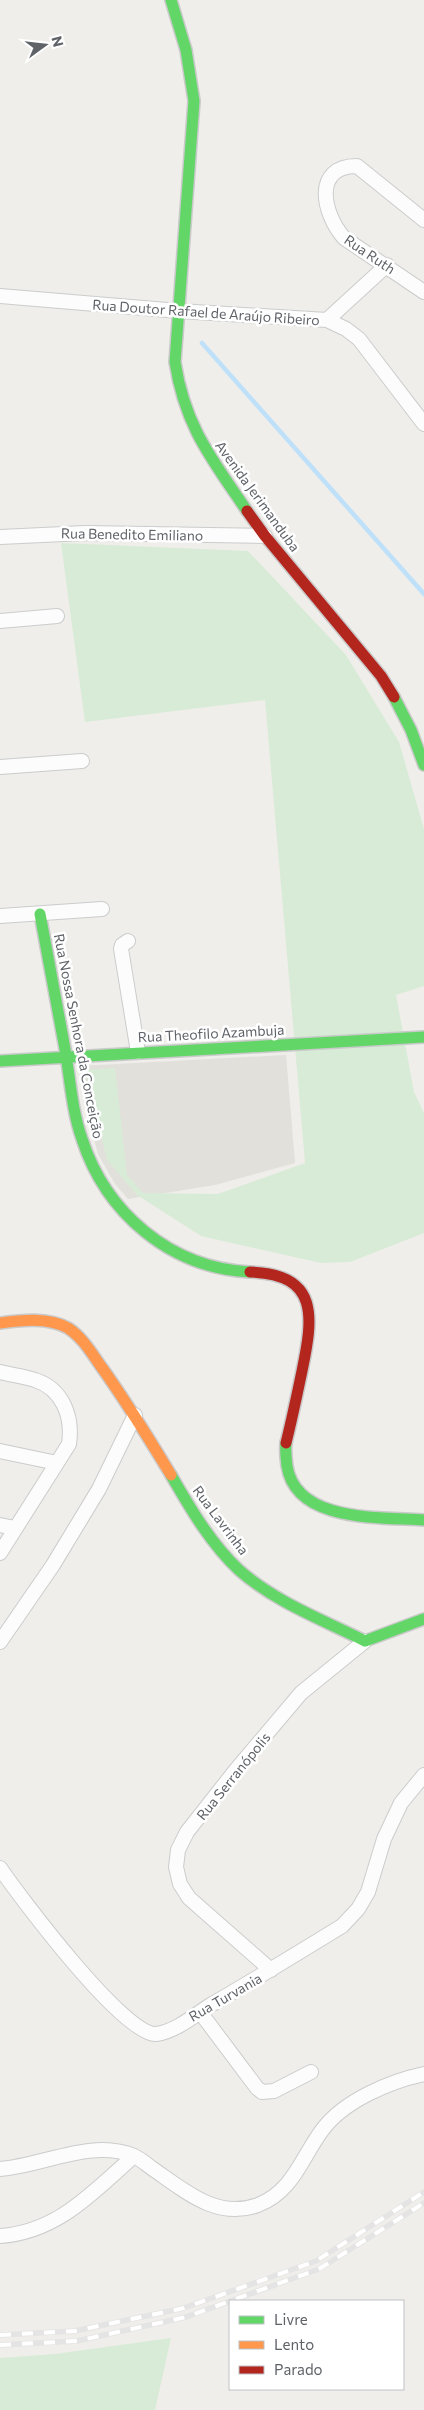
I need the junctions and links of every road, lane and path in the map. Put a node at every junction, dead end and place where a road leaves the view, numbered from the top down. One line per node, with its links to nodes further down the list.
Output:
1 (171, 0): 6 (street, Avenida Jerimanduba)
2 (424, 220): 3 (street, Rua Ruth)
3 (387, 265): 4 (street, Rua Ruth); 7 (street)
4 (424, 292)
5 (0, 296): 6 (street, Rua Doutor Rafael de Araújo Ribeiro)
6 (179, 311): 7 (street, Rua Doutor Rafael de Araújo Ribeiro); 9 (street, Avenida Jerimanduba)
7 (327, 320): 8 (street, Rua Doutor Rafael de Araújo Ribeiro)
8 (422, 418)
9 (265, 536): 10 (street, Rua Benedito Emiliano); 14 (street, Avenida Jerimanduba)
10 (0, 537)
11 (57, 616): 12 (street)
12 (0, 621)
13 (82, 761): 15 (street)
14 (424, 765)
15 (0, 767)
16 (102, 909): 17 (street)
17 (40, 914): 18 (street); 22 (street, Rua Nossa Senhora da Conceição)
18 (0, 916)
19 (128, 941): 21 (street)
20 (424, 1037): 21 (street, Rua Theofilo Azambuja)
21 (138, 1052): 22 (street, Rua Theofilo Azambuja)
22 (64, 1056): 23 (street, Rua Theofilo Azambuja); 29 (street, Rua Nossa Senhora da Conceição)
23 (0, 1060)
24 (0, 1323): 26 (street, Rua Lavrinha)
25 (0, 1372): 28 (street)
26 (135, 1415): 34 (street, Rua Lavrinha); 35 (street)
27 (0, 1451): 28 (street)
28 (57, 1463): 31 (street)
29 (424, 1520)
30 (0, 1525): 31 (street)
31 (15, 1528): 32 (street)
32 (0, 1553)
33 (424, 1618): 34 (street, Rua Serranópolis)
34 (366, 1641): 38 (street, Rua Serranópolis)
35 (0, 1642)
36 (424, 1775): 38 (street, Rua Turvania)
37 (0, 1868): 39 (street, Rua Turvania)
38 (272, 1970): 39 (street, Rua Turvania)
39 (200, 2012): 40 (street)
40 (311, 2072)
41 (424, 2074): 42 (street)
42 (134, 2156): 43 (street); 44 (street)
43 (0, 2168)
44 (0, 2236)

